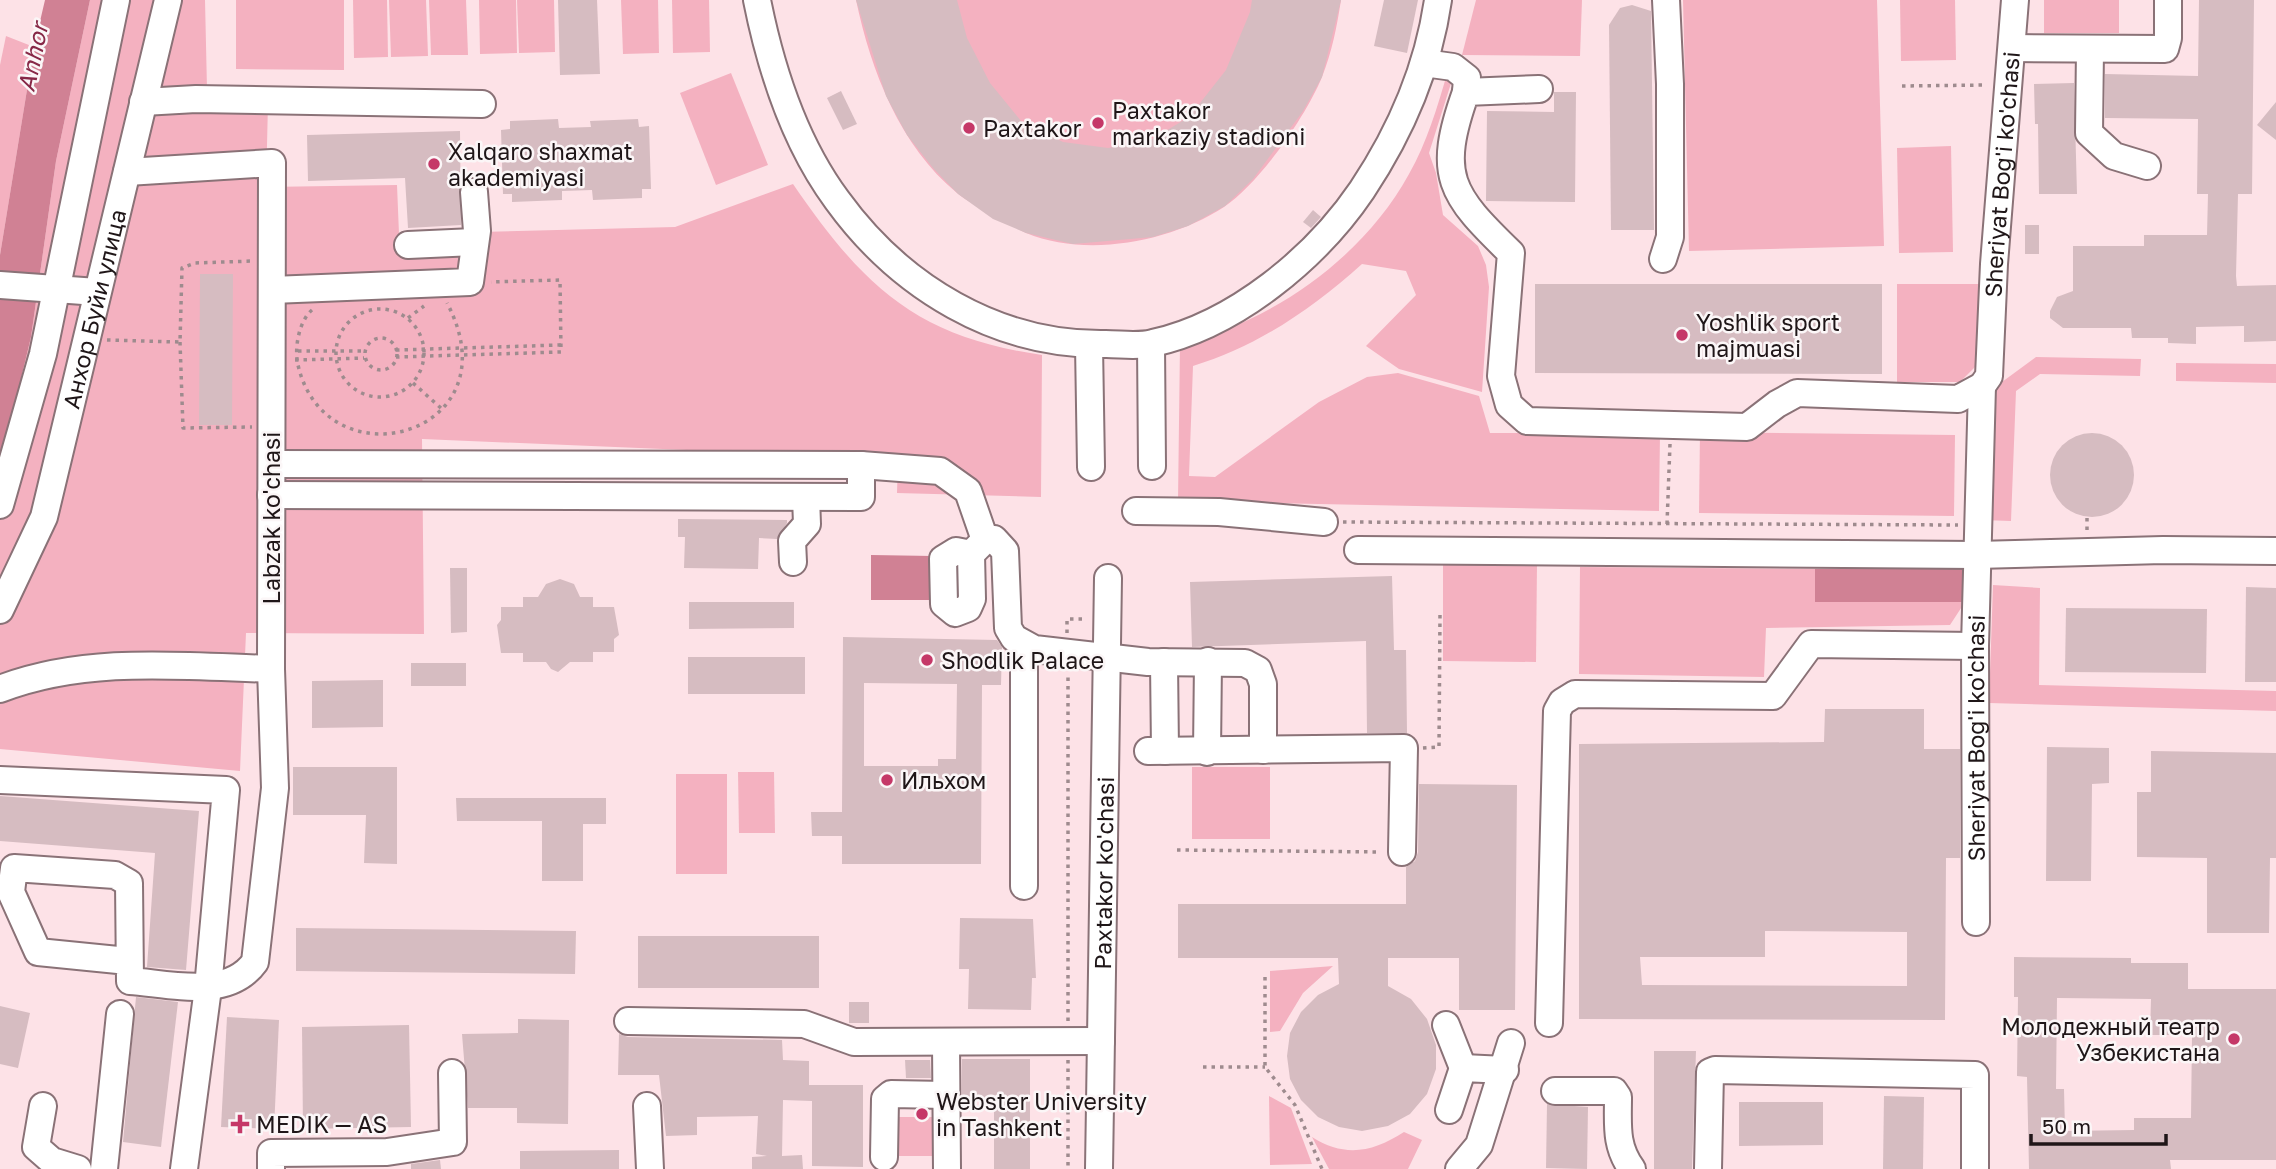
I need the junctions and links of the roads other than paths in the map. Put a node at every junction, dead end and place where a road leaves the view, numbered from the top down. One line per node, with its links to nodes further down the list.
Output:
1 (116, 0): 22 (street)
2 (168, 0): 13 (street, Анхор Буйи улица)
3 (757, 0): 26 (street)
4 (1438, 0): 10 (street)
5 (1666, 0): 20 (street)
6 (2015, 0): 8 (street, Sheriyat Bog'i ko'chasi)
7 (2168, 0): 9 (street)
8 (2012, 48): 9 (street); 27 (street, Sheriyat Bog'i ko'chasi)
9 (2090, 49): 15 (street)
10 (1424, 63): 12 (street); 25 (street)
11 (1539, 89): 12 (street)
12 (1466, 92): 27 (street)
13 (143, 102): 14 (street); 16 (street, Анхор Буйи улица)
14 (482, 104)
15 (2147, 166)
16 (127, 172): 23 (street, Labzak ko'chasi); 24 (street, Анхор Буйи улица)
17 (474, 192): 18 (street)
18 (474, 242): 19 (street); 23 (street)
19 (408, 245)
20 (1663, 259)
21 (0, 285): 22 (street)
22 (52, 287): 24 (street); 34 (street)
23 (272, 290): 28 (street, Labzak ko'chasi)
24 (97, 292): 42 (street, Анхор Буйи улица)
25 (1152, 344): 26 (street); 30 (street)
26 (1088, 345): 31 (street)
27 (1982, 386): 39 (street, Sheriyat Bog'i ko'chasi)
28 (272, 464): 29 (street); 32 (street, Labzak ko'chasi)
29 (861, 465): 33 (street); 43 (street)
30 (1152, 466)
31 (1091, 467)
32 (271, 495): 33 (street); 48 (street, Labzak ko'chasi)
33 (806, 497): 40 (street)
34 (0, 505)
35 (1136, 511): 36 (street)
36 (1324, 522)
37 (1357, 550): 39 (street)
38 (2276, 551): 39 (street)
39 (1977, 555): 44 (street, Sheriyat Bog'i ko'chasi)
40 (793, 562)
41 (1108, 578): 45 (street, Paxtakor ko'chasi)
42 (0, 610)
43 (1024, 645): 45 (street); 54 (street)
44 (1975, 646): 55 (street, Sheriyat Bog'i ko'chasi); 60 (street)
45 (1106, 659): 47 (street); 62 (street, Paxtakor ko'chasi)
46 (1208, 661): 47 (street); 50 (street); 51 (street)
47 (1164, 662): 51 (street)
48 (271, 669): 49 (street); 57 (street, Labzak ko'chasi)
49 (0, 689)
50 (1263, 750): 51 (street); 53 (street)
51 (1207, 752)
52 (0, 780): 57 (street)
53 (1402, 852)
54 (1024, 886)
55 (1976, 922)
56 (128, 961): 56 (street); 57 (street)
57 (208, 988): 78 (street)
58 (120, 1014): 77 (street)
59 (628, 1021): 63 (street)
60 (1549, 1023)
61 (1446, 1025): 65 (street)
62 (1101, 1041): 63 (street); 81 (street, Paxtakor ko'chasi)
63 (946, 1043): 69 (street)
64 (1511, 1043): 66 (street)
65 (1463, 1068): 66 (street); 72 (street)
66 (1505, 1070): 82 (street)
67 (452, 1073): 74 (street)
68 (1555, 1091): 83 (street)
69 (946, 1095): 73 (street); 80 (street)
70 (43, 1106): 76 (street)
71 (647, 1106): 79 (street)
72 (1449, 1110)
73 (884, 1157)
74 (361, 1160): 75 (street)
75 (271, 1161)
76 (78, 1169)
77 (104, 1169)
78 (184, 1169)
79 (650, 1169)
80 (947, 1169)
81 (1099, 1169)
82 (1459, 1169)
83 (1632, 1169)
84 (1708, 1169): 85 (street)
85 (1975, 1169)

